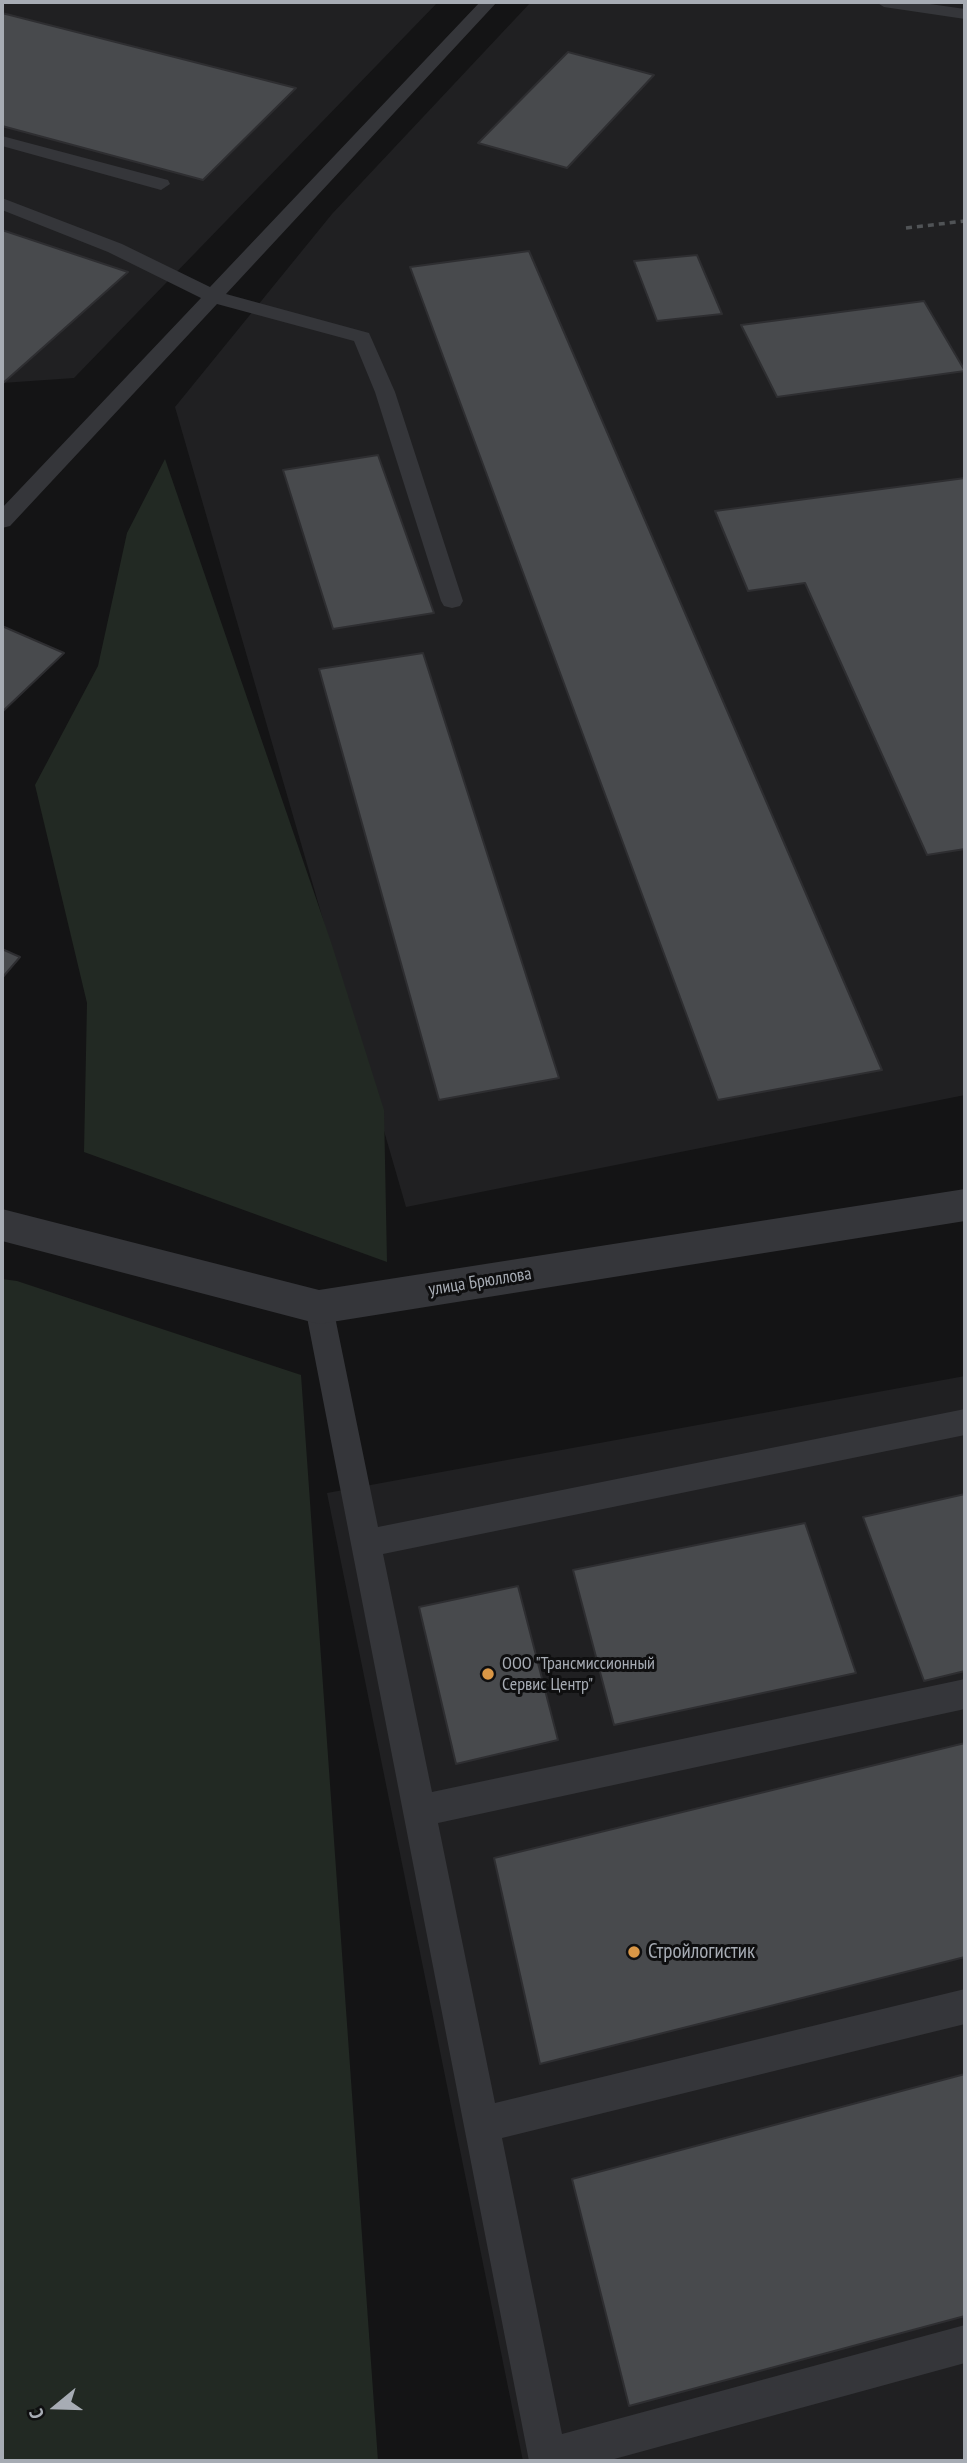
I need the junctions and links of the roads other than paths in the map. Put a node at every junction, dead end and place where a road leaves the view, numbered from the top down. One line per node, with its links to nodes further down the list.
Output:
1 (489, 2): 7 (lane)
2 (884, 2): 3 (lane)
3 (965, 14)
4 (2, 141): 5 (lane)
5 (161, 184)
6 (2, 204): 7 (lane)
7 (215, 297): 8 (lane); 9 (lane)
8 (2, 521)
9 (452, 601)
10 (965, 1205): 12 (street, улица Брюллова)
11 (2, 1225): 12 (street, улица Брюллова)
12 (319, 1307): 14 (lane)
13 (965, 1422): 14 (lane)
14 (366, 1543): 16 (lane)
15 (965, 1694): 16 (lane)
16 (419, 1811): 18 (lane)
17 (965, 2006): 18 (lane)
18 (481, 2124): 19 (lane)
19 (965, 2344)

